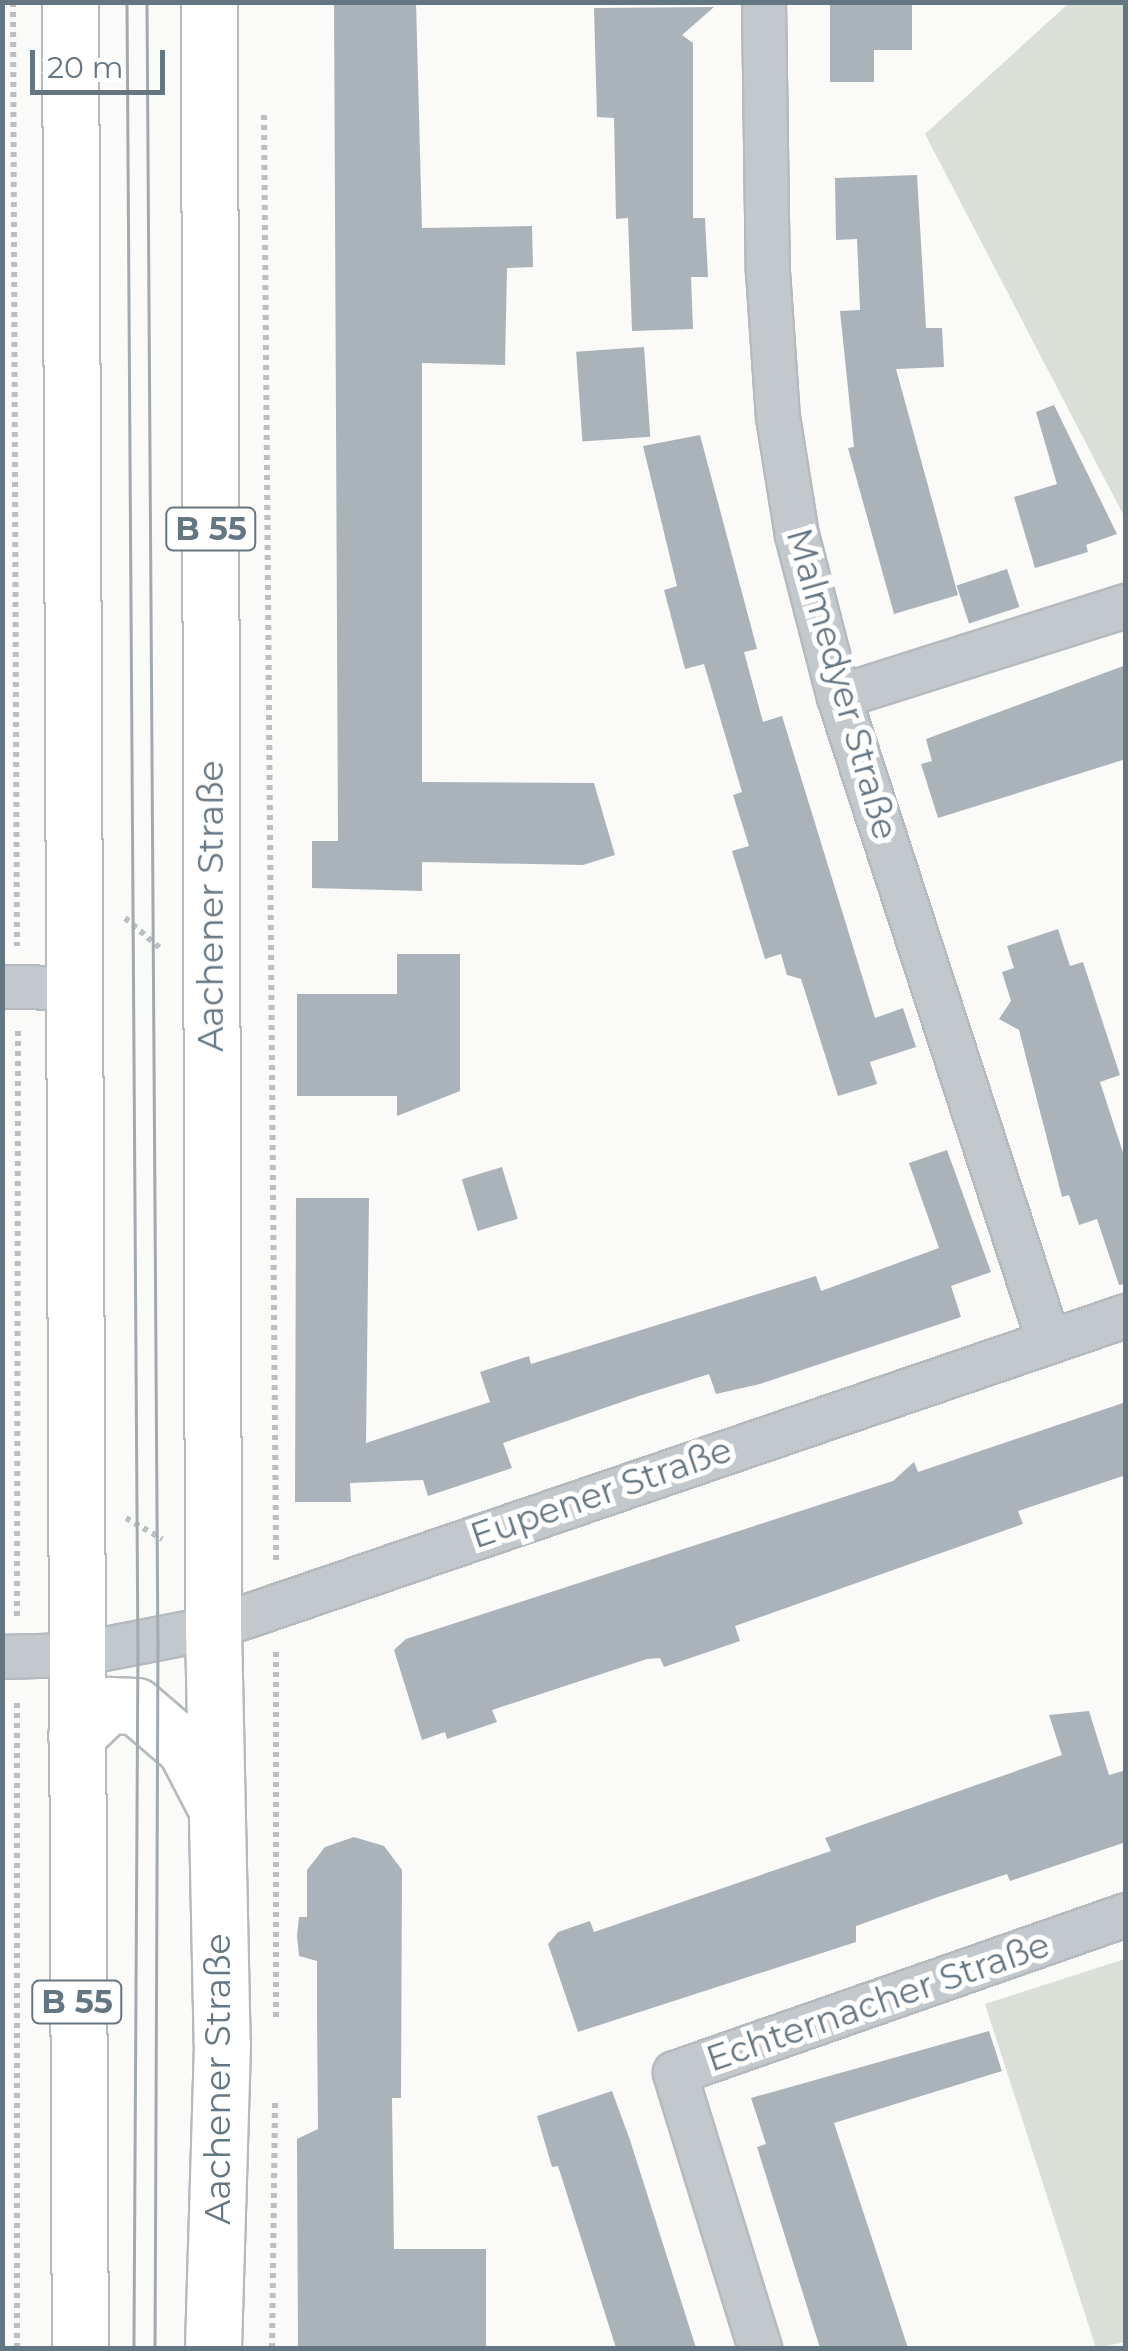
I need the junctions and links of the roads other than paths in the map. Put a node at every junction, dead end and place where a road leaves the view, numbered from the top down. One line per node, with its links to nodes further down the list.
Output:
1 (70, 2): 6 (main road, B 55)
2 (209, 2): 10 (main road, Aachener Straße / B 55)
3 (764, 2): 5 (street, Malmedyer Straße)
4 (1126, 606): 5 (street)
5 (839, 697): 9 (street, Malmedyer Straße)
6 (74, 964): 7 (street); 11 (main road, B 55)
7 (10, 987)
8 (1126, 1316): 9 (street, Eupener Straße)
9 (1049, 1342): 10 (street, Eupener Straße)
10 (213, 1628): 11 (street, Eupener Straße); 14 (main road, Aachener Straße / B 55)
11 (74, 1655): 12 (street, Eupener Straße); 13 (main road, B 55)
12 (10, 1658)
13 (76, 1736): 14 (main road, Aachener Straße); 16 (main road, B 55)
14 (216, 1810): 17 (main road, Aachener Straße / B 55)
15 (1126, 1916): 18 (street, Echternacher Straße)
16 (80, 2348)
17 (213, 2348)
18 (760, 2348)

